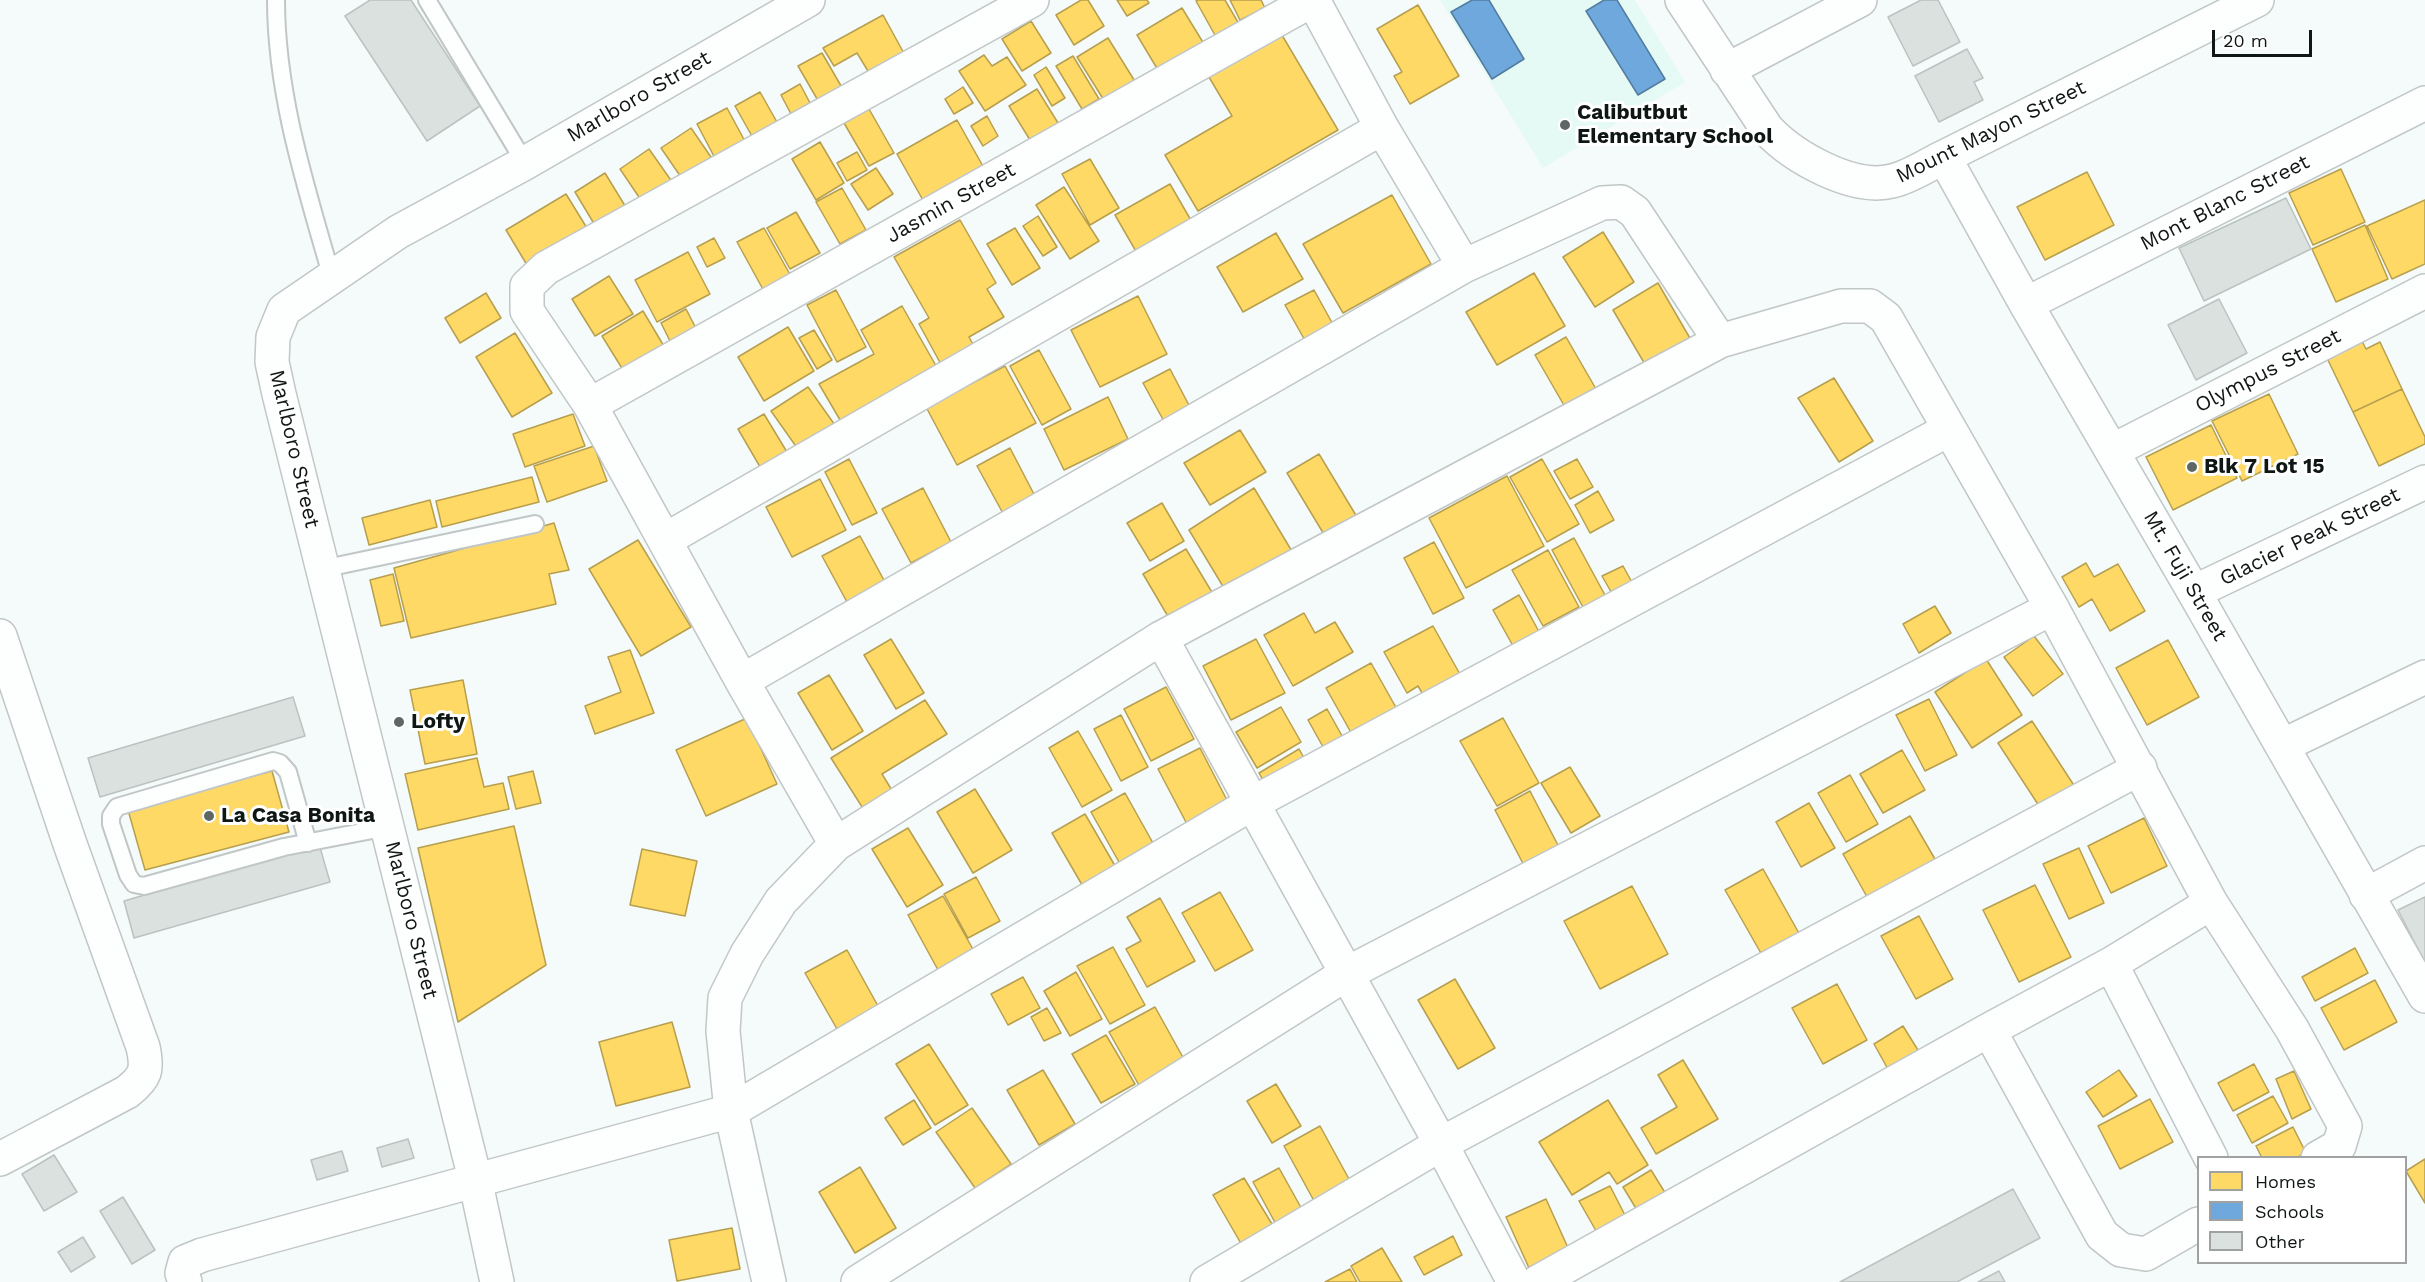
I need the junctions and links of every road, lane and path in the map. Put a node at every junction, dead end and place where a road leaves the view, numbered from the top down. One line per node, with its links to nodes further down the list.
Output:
1 (276, 0): 15 (lane)
2 (427, 0): 13 (lane)
3 (808, 0): 13 (street, Marlboro Street)
4 (1032, 0): 19 (street)
5 (1312, 0): 11 (street); 19 (street, Jasmin Street)
6 (1682, 0): 9 (street, Mount Mayon Street)
7 (1860, 0): 9 (street)
8 (2257, 0): 12 (street, Mount Mayon Street)
9 (1727, 70): 12 (street, Mount Mayon Street)
10 (2425, 103): 17 (street, Mont Blanc Street)
11 (1382, 128): 14 (street); 24 (street)
12 (1944, 158): 17 (street, Mt. Fuji Street)
13 (525, 163): 15 (street, Marlboro Street)
14 (1464, 266): 18 (street); 31 (street)
15 (332, 278): 25 (street, Marlboro Street)
16 (2425, 291): 21 (street, Olympus Street)
17 (2026, 304): 21 (street, Mt. Fuji Street)
18 (1720, 341): 20 (street); 29 (street)
19 (590, 405): 24 (street)
20 (1948, 430): 27 (street); 34 (street)
21 (2112, 451): 26 (street, Mt. Fuji Street)
22 (2425, 482): 26 (street, Glacier Peak Street)
23 (535, 524): 25 (lane)
24 (665, 540): 31 (street)
25 (322, 569): 35 (street, Marlboro Street)
26 (2194, 592): 32 (street, Mt. Fuji Street)
27 (2052, 608): 33 (street); 42 (street)
28 (0, 636): 49 (street)
29 (1161, 638): 34 (street); 37 (street)
30 (2425, 677): 32 (street)
31 (742, 681): 37 (street)
32 (2282, 746): 39 (street, Mt. Fuji Street)
33 (2140, 768): 40 (street); 46 (street)
34 (1251, 804): 42 (street); 45 (street)
35 (388, 827): 36 (lane); 50 (street, Marlboro Street)
36 (308, 843): 36 (lane)
37 (836, 844): 45 (street)
38 (2425, 863): 39 (street)
39 (2366, 895): 43 (street, Mt. Fuji Street)
40 (2211, 903): 41 (street); 48 (street)
41 (2111, 964): 44 (street); 47 (street)
42 (1346, 974): 46 (street); 55 (street)
43 (2425, 996)
44 (1989, 1030): 51 (street); 58 (street)
45 (731, 1112): 50 (street); 54 (street)
46 (1441, 1144): 56 (street); 57 (street)
47 (2210, 1156)
48 (2322, 1156)
49 (0, 1159)
50 (475, 1179): 52 (street); 53 (street, Marlboro Street)
51 (2197, 1225)
52 (184, 1282)
53 (497, 1282)
54 (769, 1282)
55 (858, 1282)
56 (1208, 1282)
57 (1514, 1282)
58 (1538, 1282)

